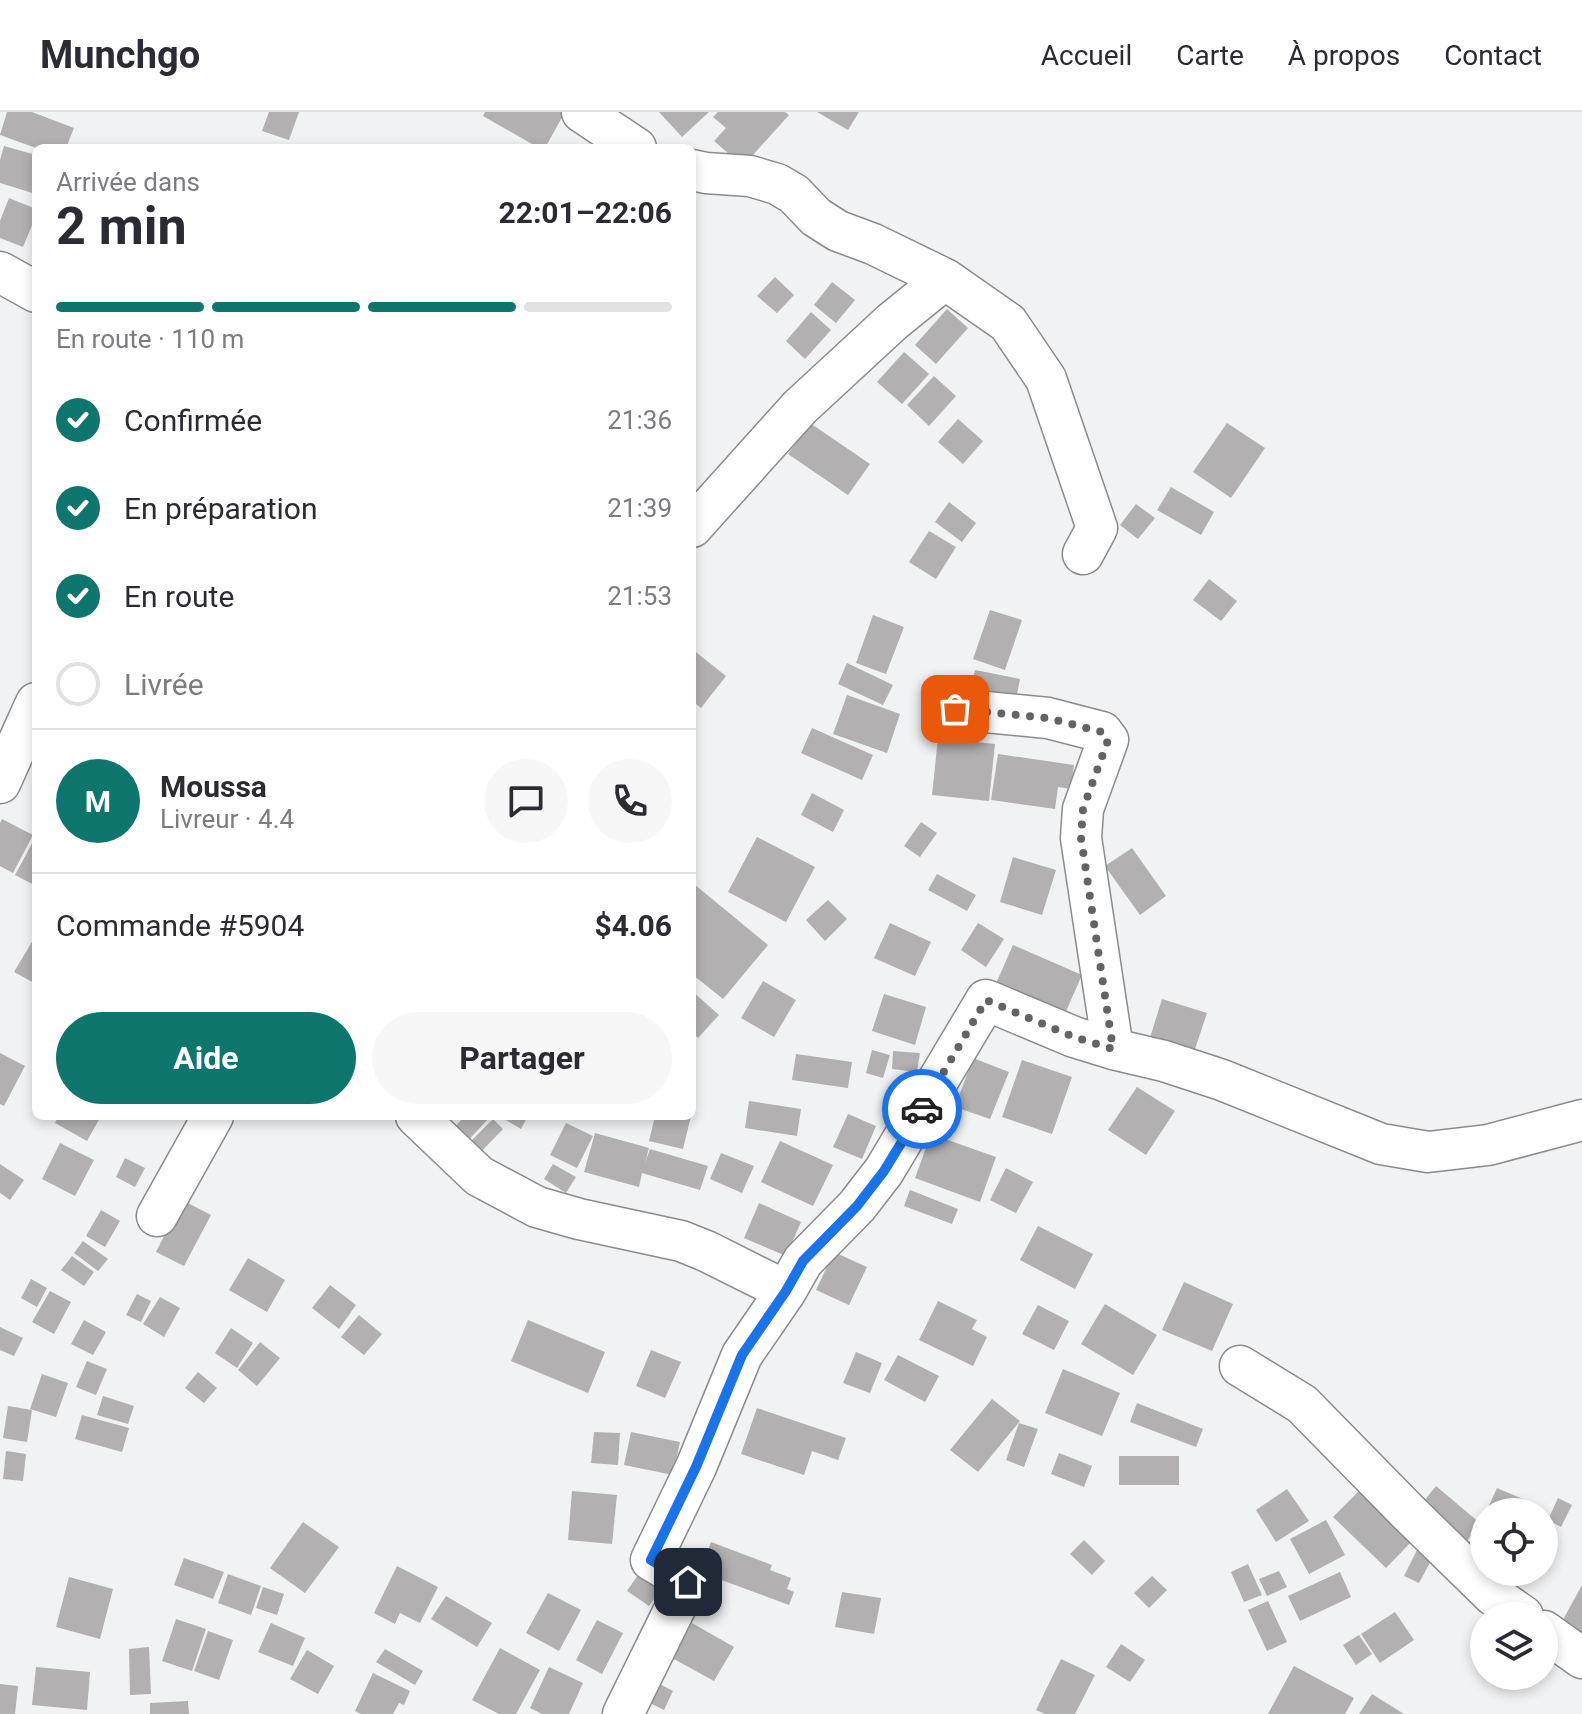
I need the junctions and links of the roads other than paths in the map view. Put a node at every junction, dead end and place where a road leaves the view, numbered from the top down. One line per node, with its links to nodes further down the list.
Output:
1 (582, 112): 2 (street)
2 (635, 134)
3 (696, 171): 5 (street)
4 (0, 272): 6 (street)
5 (945, 279): 7 (street); 8 (street)
6 (32, 290)
7 (696, 523)
8 (1083, 554)
9 (955, 709): 12 (street)
10 (32, 712): 11 (street)
11 (0, 783)
12 (1113, 1049): 15 (street); 17 (street)
13 (211, 1120): 16 (street)
14 (420, 1120): 17 (street)
15 (1582, 1120)
16 (157, 1216)
17 (786, 1291): 22 (street)
18 (1240, 1366): 19 (street)
19 (1503, 1602)
20 (1558, 1641): 21 (street)
21 (1582, 1658)
22 (623, 1714)

